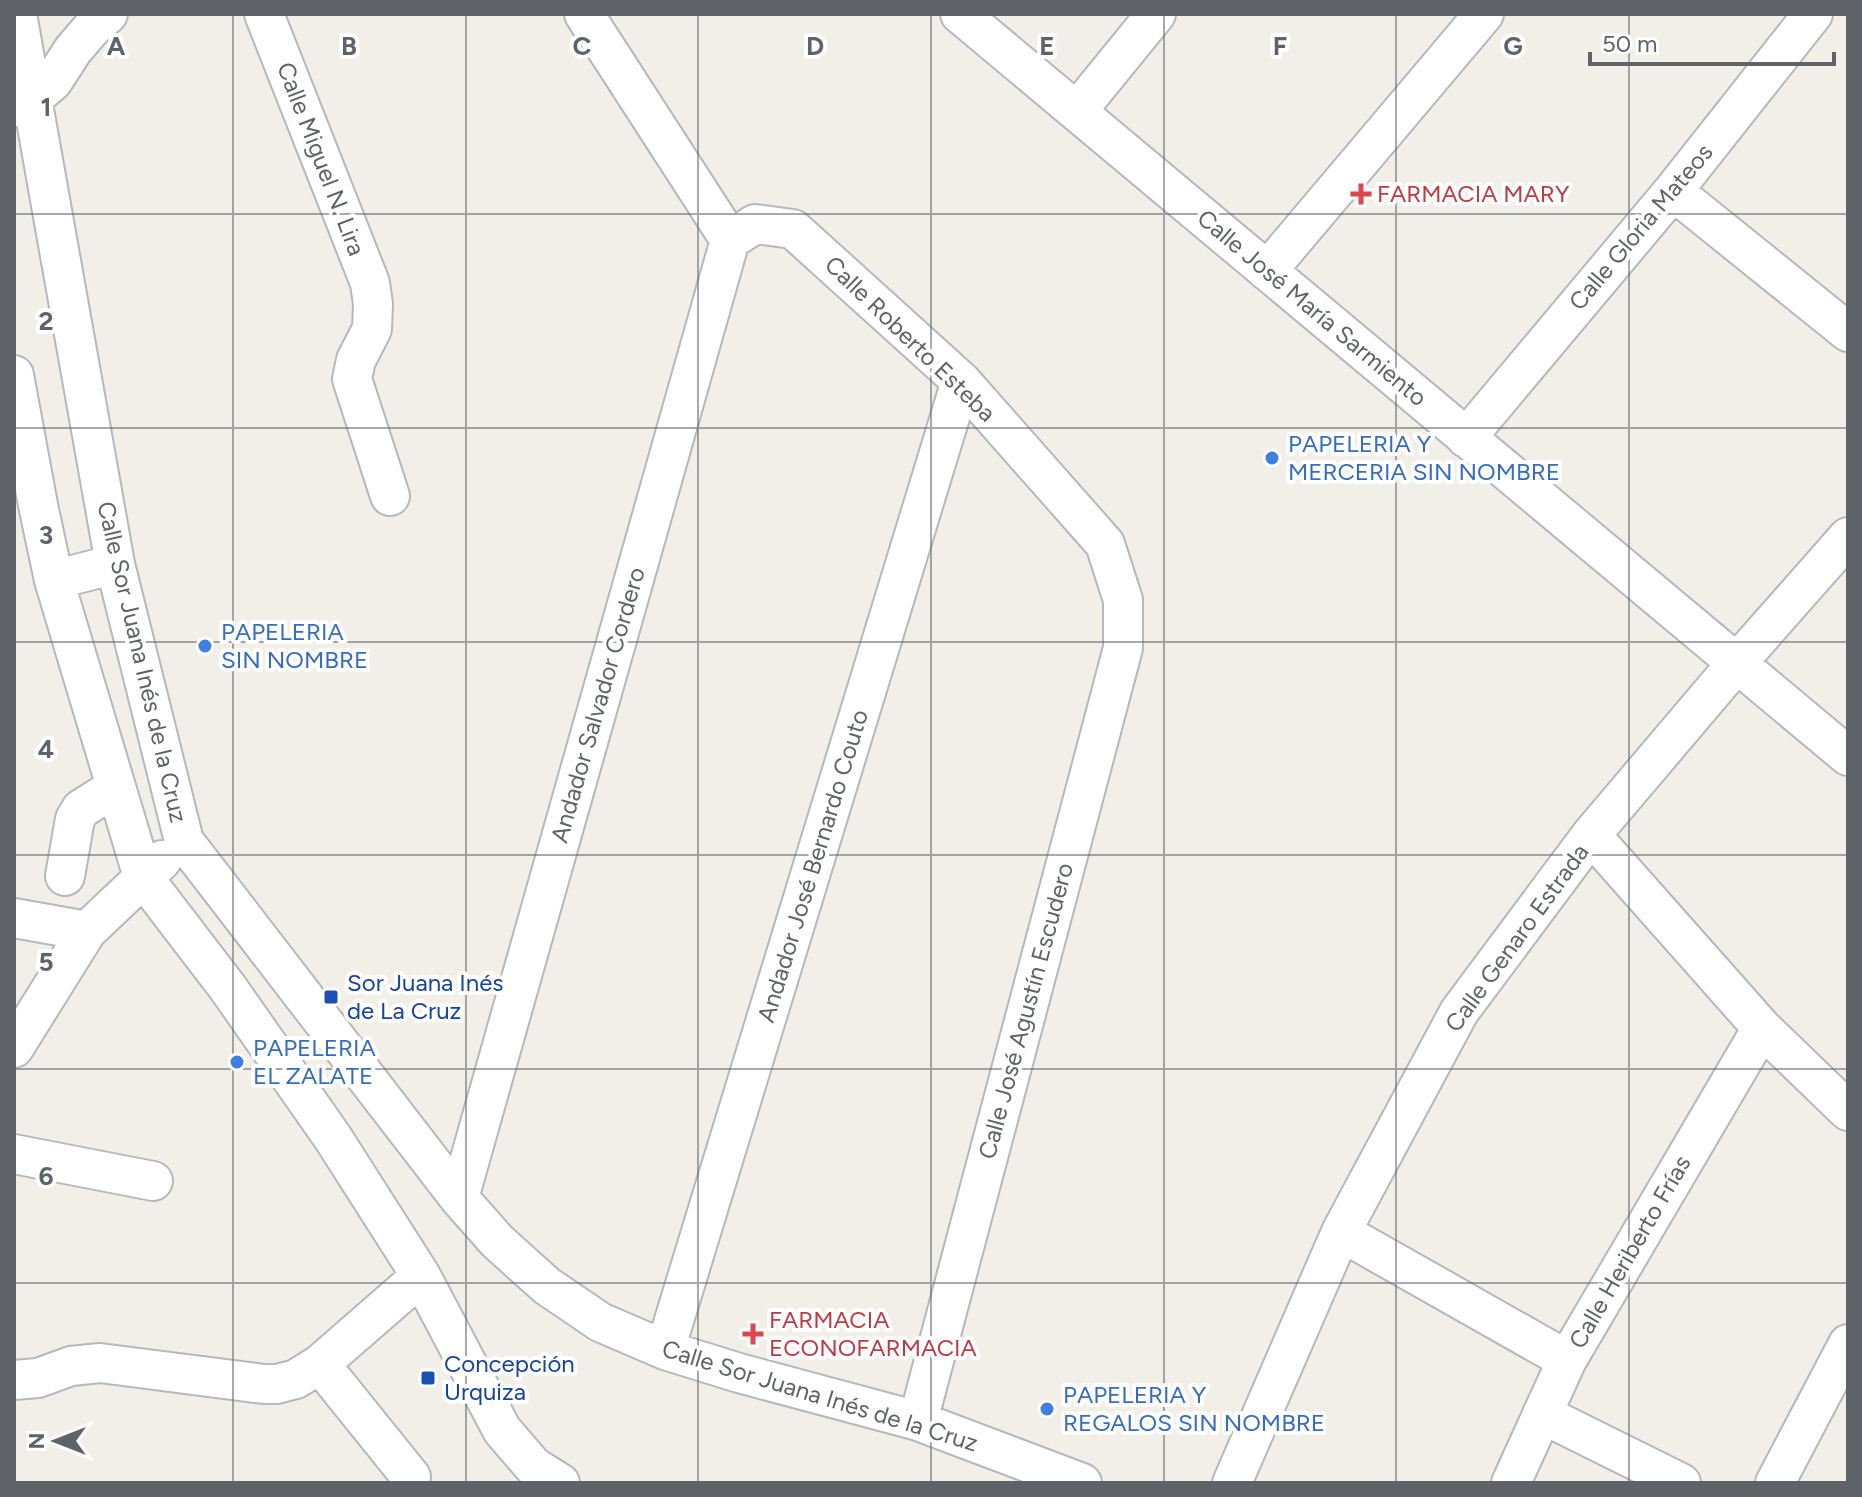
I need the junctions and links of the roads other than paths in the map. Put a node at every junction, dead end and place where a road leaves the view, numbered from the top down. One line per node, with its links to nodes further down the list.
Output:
1 (17, 14): 9 (street, Calle Sor Juana Inés de la Cruz)
2 (108, 14): 9 (street)
3 (264, 14): 18 (street, Calle Miguel N. Lira)
4 (584, 14): 12 (street)
5 (960, 14): 10 (street, Calle José María Sarmiento)
6 (1156, 14): 10 (street)
7 (1484, 14): 13 (street)
8 (1813, 14): 11 (street, Calle Gloria Mateos)
9 (23, 103): 21 (street, Calle Sor Juana Inés de la Cruz)
10 (1077, 111): 13 (street, Calle José María Sarmiento)
11 (1673, 191): 14 (street); 17 (street, Calle Gloria Mateos)
12 (742, 232): 16 (street, Calle Roberto Esteba); 38 (street, Andador Salvador Cordero)
13 (1267, 271): 17 (street, Calle José María Sarmiento)
14 (1848, 332)
15 (14, 375): 19 (street, Calle Sor Juana Inés de la Cruz)
16 (961, 381): 23 (street, Calle Roberto Esteba); 42 (street, Andador José Bernardo Couto)
17 (1466, 438): 24 (street, Calle José María Sarmiento)
18 (390, 496)
19 (26, 507): 22 (street, Calle Sor Juana Inés de la Cruz)
20 (1848, 537): 24 (street, Calle Genaro Estrada)
21 (115, 564): 22 (street); 28 (street, Calle Sor Juana Inés de la Cruz)
22 (54, 580): 26 (street, Calle Sor Juana Inés de la Cruz)
23 (1123, 600): 47 (street, Calle José Agustín Escudero)
24 (1736, 664): 25 (street, Calle José María Sarmiento); 27 (street, Calle Genaro Estrada)
25 (1848, 756)
26 (116, 787): 29 (street); 30 (street, Calle Sor Juana Inés de la Cruz)
27 (1591, 835): 33 (street); 39 (street, Calle Genaro Estrada)
28 (184, 841): 30 (street); 38 (street, Calle Sor Juana Inés de la Cruz)
29 (65, 876)
30 (143, 877): 32 (street); 40 (street, Calle Sor Juana Inés de la Cruz)
31 (14, 918): 32 (street)
32 (87, 931): 34 (street)
33 (1762, 1028): 35 (street); 43 (street, Calle Heriberto Frías)
34 (14, 1048)
35 (1848, 1111)
36 (14, 1154): 37 (street)
37 (153, 1181)
38 (459, 1198): 42 (street, Calle Sor Juana Inés de la Cruz)
39 (1341, 1232): 43 (street); 51 (street, Calle Genaro Estrada)
40 (421, 1276): 44 (street); 49 (street, Calle Sor Juana Inés de la Cruz)
41 (1848, 1344): 54 (street)
42 (665, 1350): 47 (street, Calle Sor Juana Inés de la Cruz)
43 (1567, 1360): 46 (street, Calle Heriberto Frías)
44 (320, 1364): 45 (street); 48 (street)
45 (14, 1380)
46 (1542, 1414): 52 (street, Calle Heriberto Frías); 53 (street)
47 (918, 1421): 50 (street, Calle Sor Juana Inés de la Cruz)
48 (411, 1477)
49 (560, 1483)
50 (1082, 1483)
51 (1232, 1483)
52 (1511, 1483)
53 (1681, 1483)
54 (1775, 1483)

